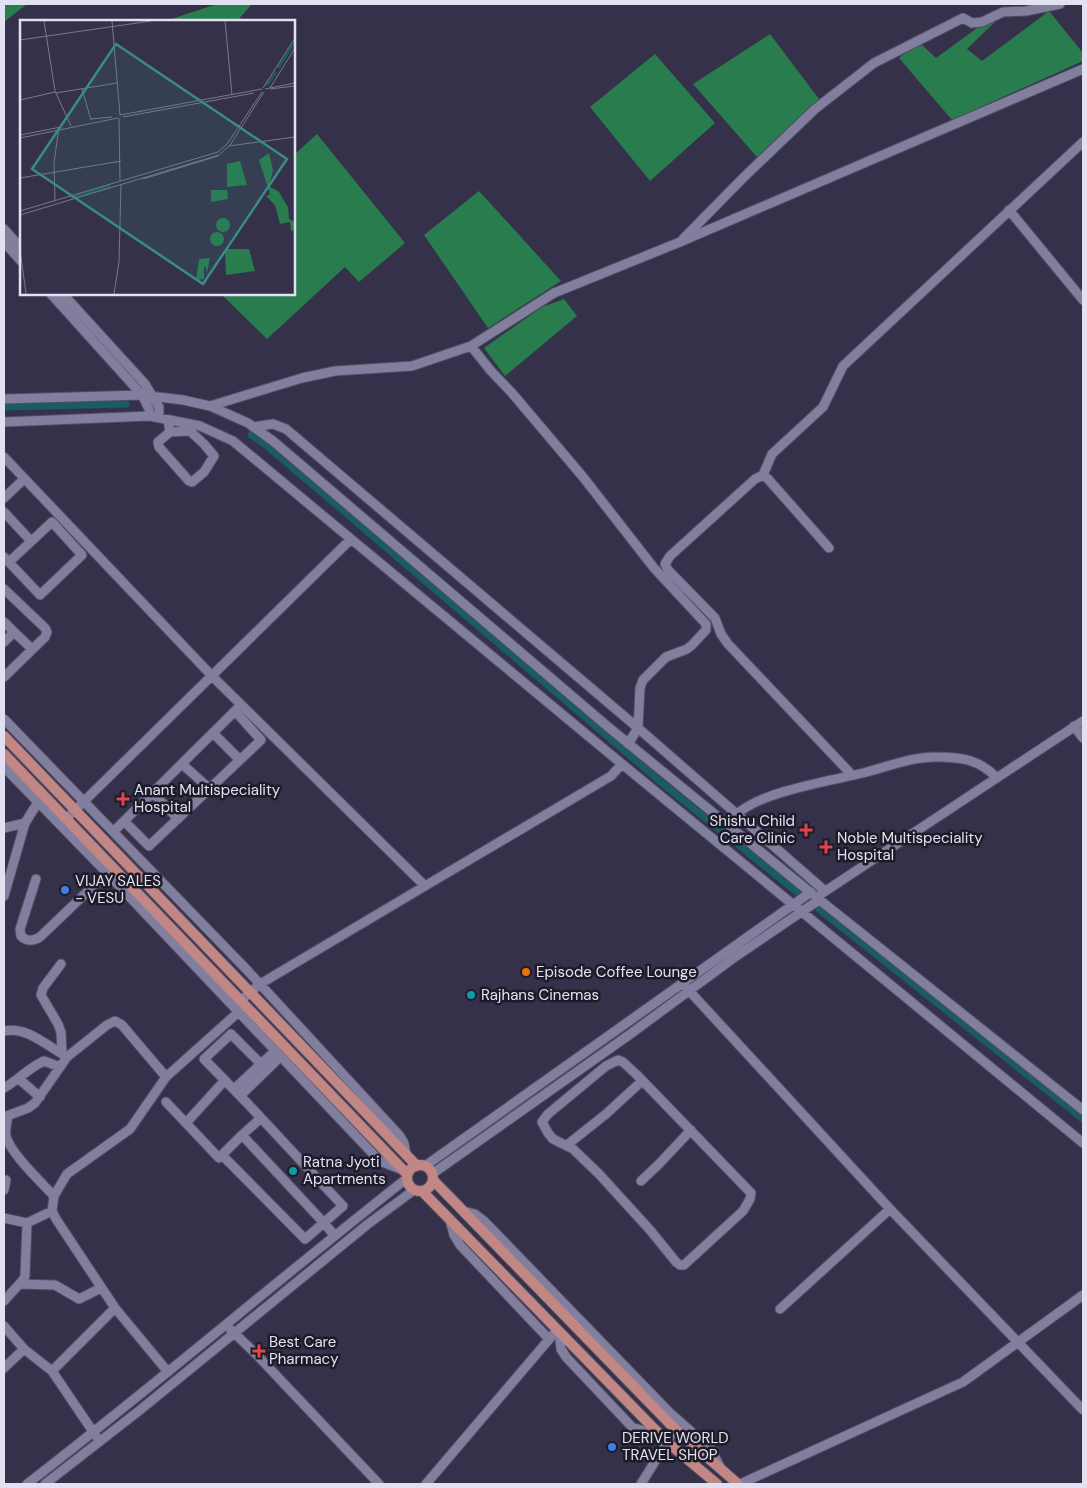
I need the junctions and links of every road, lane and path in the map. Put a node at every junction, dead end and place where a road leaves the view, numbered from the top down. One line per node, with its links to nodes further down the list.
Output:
1 (1060, 4): 7 (street)
2 (1083, 69): 7 (street)
3 (1083, 142): 4 (street)
4 (1009, 210): 12 (street); 23 (street)
5 (4, 229): 8 (street)
6 (4, 242): 9 (street)
7 (680, 242): 13 (street)
8 (20, 247)
9 (20, 260)
10 (52, 295): 14 (street)
11 (64, 295): 15 (street)
12 (1083, 300)
13 (471, 346): 17 (street); 42 (street)
14 (142, 395): 15 (street); 16 (street); 18 (street)
15 (154, 396): 17 (street); 18 (street)
16 (4, 399)
17 (210, 406): 20 (street)
18 (159, 418): 19 (street); 21 (street); 27 (street)
19 (4, 422)
20 (253, 427): 42 (street); 46 (street)
21 (170, 432): 21 (street)
22 (4, 457): 24 (street)
23 (763, 475): 29 (street); 52 (street)
24 (24, 479): 25 (street); 36 (street)
25 (4, 498)
26 (4, 512): 28 (street)
27 (351, 539): 36 (street); 50 (street)
28 (31, 541): 30 (street); 30 (street)
29 (829, 548)
30 (6, 559)
31 (4, 590): 35 (street)
32 (4, 622): 33 (street)
33 (14, 632): 34 (street); 35 (street)
34 (4, 642)
35 (32, 649): 37 (street)
36 (212, 676): 38 (street); 57 (street)
37 (4, 677)
38 (238, 708): 43 (street); 48 (street); 69 (street)
39 (4, 719): 57 (street)
40 (1083, 721): 41 (street)
41 (1074, 726): 45 (street); 53 (street)
42 (638, 728): 46 (street); 59 (street)
43 (213, 733): 48 (street); 49 (street)
44 (4, 736): 58 (main road)
45 (1083, 738)
46 (628, 744): 64 (street)
47 (4, 754): 56 (main road)
48 (240, 760): 54 (street)
49 (182, 764): 54 (street); 55 (street)
50 (622, 764): 69 (street); 72 (street)
51 (4, 767): 56 (street)
52 (852, 775): 53 (street); 59 (street)
53 (997, 778): 70 (street)
54 (210, 789): 61 (street)
55 (153, 793): 61 (street); 62 (street)
56 (40, 798): 60 (main road); 63 (street); 67 (street)
57 (84, 802): 58 (street); 66 (street)
58 (76, 810): 60 (street); 77 (main road)
59 (736, 814): 64 (street); 70 (street)
60 (66, 819): 67 (main road)
61 (178, 819): 62 (street)
62 (124, 821): 66 (street)
63 (25, 823): 65 (street); 71 (street)
64 (727, 824): 70 (street)
65 (4, 828)
66 (114, 832): 76 (street)
67 (110, 870): 68 (street); 79 (main road)
68 (36, 879)
69 (425, 886): 76 (street)
70 (818, 895): 72 (street); 73 (street); 97 (street)
71 (4, 896)
72 (794, 904): 73 (street); 75 (street)
73 (802, 911): 78 (street); 104 (street)
74 (61, 964): 82 (street)
75 (682, 983): 78 (street); 108 (street)
76 (260, 984): 77 (street); 106 (street)
77 (250, 992): 79 (street); 106 (main road)
78 (689, 992): 85 (street); 115 (street)
79 (241, 1006): 81 (street); 86 (street); 109 (main road)
80 (4, 1031): 82 (street)
81 (277, 1054): 83 (street); 93 (street); 109 (street)
82 (65, 1055): 84 (street); 86 (street)
83 (261, 1064): 88 (street); 93 (street)
84 (60, 1067): 87 (street); 95 (street)
85 (576, 1073): 89 (street); 91 (street)
86 (166, 1078): 114 (street)
87 (19, 1079): 92 (street); 95 (street)
88 (224, 1080): 93 (street); 100 (street)
89 (565, 1080): 94 (street); 108 (street)
90 (642, 1080): 91 (street); 101 (street); 105 (street)
91 (585, 1084): 94 (street)
92 (4, 1088)
93 (237, 1092): 99 (street)
94 (574, 1094): 105 (street)
95 (40, 1098): 98 (street)
96 (166, 1102): 100 (street)
97 (1083, 1110)
98 (6, 1116): 102 (street)
99 (262, 1118): 103 (street); 121 (street)
100 (186, 1123): 107 (street)
101 (691, 1130): 105 (street); 111 (street)
102 (5, 1131): 114 (street)
103 (242, 1135): 107 (street); 121 (street)
104 (1083, 1143)
105 (567, 1144)
106 (406, 1154): 108 (main road)
107 (222, 1155): 121 (street)
108 (426, 1171): 109 (main road); 113 (main road); 117 (main road)
109 (405, 1175): 113 (main road); 122 (street)
110 (6, 1180): 112 (street)
111 (641, 1181)
112 (4, 1190)
113 (418, 1191): 119 (main road); 132 (street)
114 (54, 1196): 116 (street)
115 (890, 1209): 128 (street); 134 (street)
116 (52, 1211): 120 (street); 124 (street)
117 (463, 1211): 140 (main road); 144 (street)
118 (4, 1218): 120 (street)
119 (450, 1220): 131 (main road); 133 (street)
120 (27, 1223): 123 (street)
121 (324, 1223): 122 (street)
122 (334, 1236): 129 (street)
123 (20, 1284): 124 (street); 126 (street)
124 (101, 1288): 127 (street)
125 (1083, 1295): 134 (street)
126 (4, 1300)
127 (116, 1308): 137 (street); 138 (street)
128 (780, 1308)
129 (226, 1325): 132 (street); 138 (street)
130 (4, 1326): 135 (street)
131 (558, 1331): 133 (street); 143 (main road)
132 (234, 1333): 142 (street); 147 (street)
133 (549, 1339): 148 (street)
134 (1018, 1342): 139 (street); 151 (street)
135 (24, 1349): 136 (street); 137 (street)
136 (4, 1368)
137 (52, 1371): 141 (street)
138 (168, 1372): 141 (street)
139 (1083, 1410)
140 (675, 1429): 143 (street); 144 (main road)
141 (93, 1433): 142 (street); 145 (street)
142 (100, 1441): 146 (street)
143 (668, 1442): 149 (street); 150 (main road)
144 (721, 1469): 151 (main road)
145 (28, 1484)
146 (45, 1484)
147 (379, 1484)
148 (426, 1484)
149 (641, 1484)
150 (717, 1484)
151 (739, 1484)

